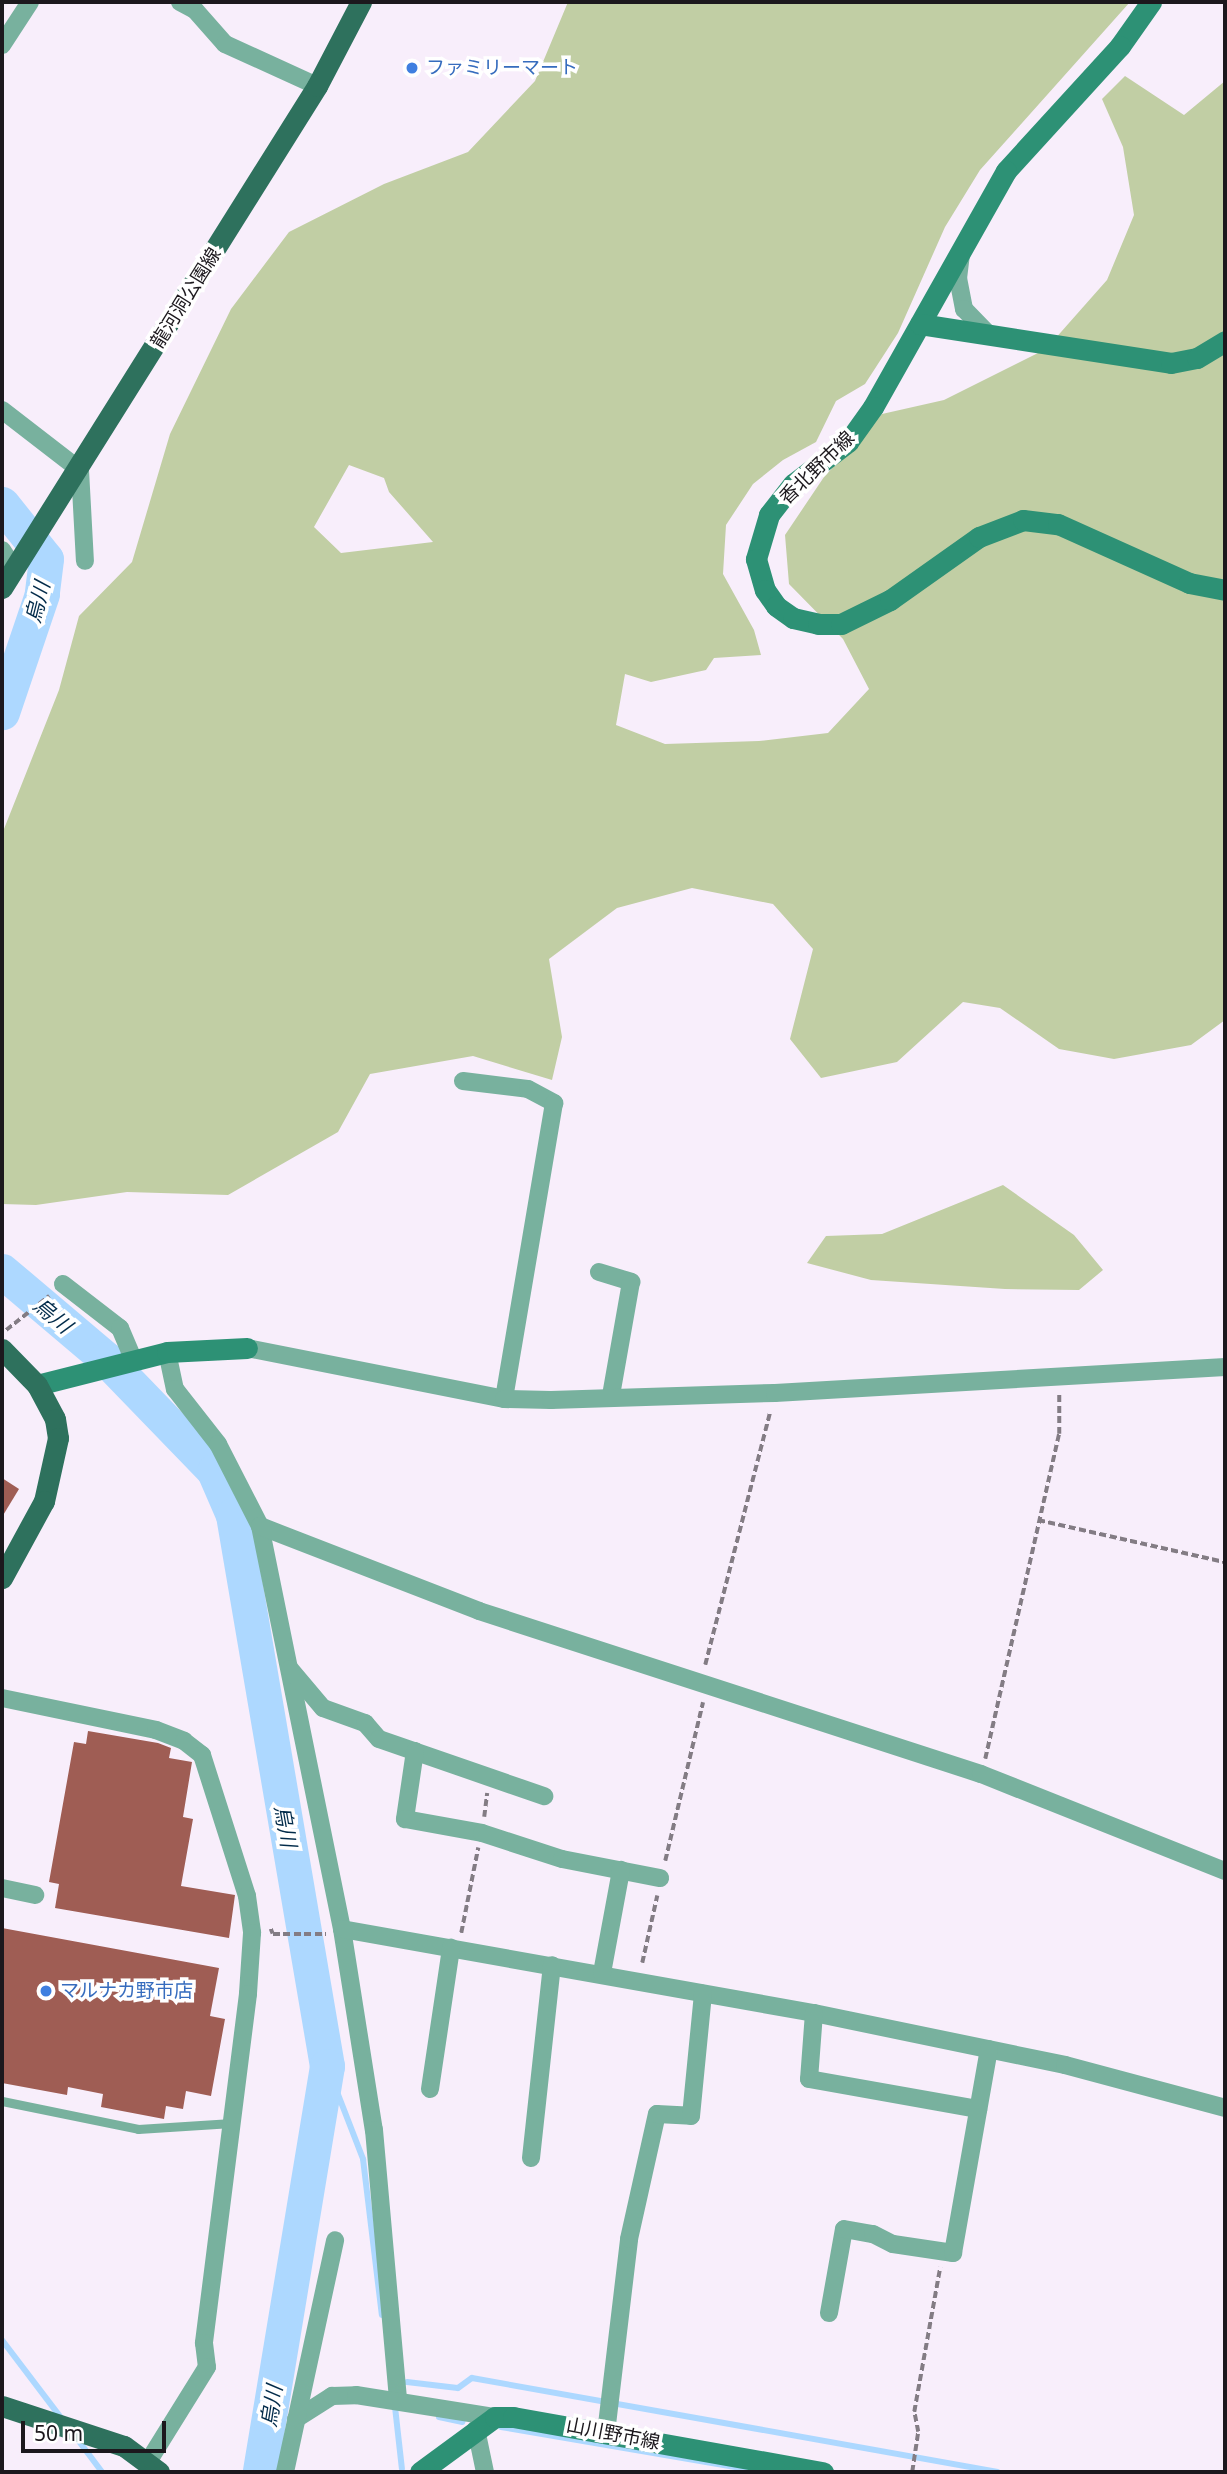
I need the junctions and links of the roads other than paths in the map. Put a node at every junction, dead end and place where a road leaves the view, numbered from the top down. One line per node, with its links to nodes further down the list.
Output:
1 (30, 2): 5 (street)
2 (180, 2): 6 (street)
3 (361, 2): 6 (main road, 龍河洞公園線)
4 (1151, 2): 7 (main road, 香北野市線)
5 (2, 45)
6 (317, 86): 12 (main road, 龍河洞公園線)
7 (963, 243): 8 (main road, 香北野市線); 9 (street)
8 (920, 324): 9 (main road); 16 (main road, 香北野市線)
9 (990, 336): 10 (main road)
10 (1225, 341)
11 (2, 410): 12 (street)
12 (80, 470): 13 (main road, 龍河洞公園線); 14 (street)
13 (10, 559): 15 (main road, 龍河洞公園線)
14 (85, 561)
15 (2, 587)
16 (1225, 590)
17 (463, 1081): 27 (street)
18 (599, 1272): 26 (street)
19 (57, 1289): 23 (street)
20 (247, 1348): 22 (main road); 27 (street)
21 (6, 1351): 25 (main road)
22 (167, 1352): 23 (main road); 28 (street)
23 (133, 1359): 25 (main road)
24 (1225, 1367): 26 (street)
25 (37, 1385): 29 (main road)
26 (611, 1396): 27 (street)
27 (505, 1399)
28 (260, 1526): 30 (street); 35 (street)
29 (2, 1578)
30 (288, 1666): 32 (street); 39 (street)
31 (2, 1698): 50 (street)
32 (415, 1751): 33 (street); 34 (street)
33 (544, 1796)
34 (621, 1870): 36 (street); 42 (street)
35 (1225, 1871)
36 (660, 1878)
37 (2, 1888): 38 (street)
38 (35, 1895)
39 (342, 1932): 40 (street); 54 (street)
40 (455, 1948): 41 (street); 46 (street)
41 (552, 1965): 42 (street); 51 (street)
42 (602, 1973): 43 (street)
43 (703, 1994): 44 (street); 59 (street)
44 (814, 2013): 45 (street); 49 (street)
45 (989, 2049): 48 (street); 49 (street)
46 (430, 2088)
47 (2, 2101): 50 (lane)
48 (1225, 2108)
49 (978, 2109): 53 (street)
50 (232, 2123): 60 (street)
51 (531, 2158)
52 (335, 2240): 57 (street)
53 (829, 2313)
54 (398, 2401): 56 (street); 57 (street)
55 (2, 2406): 60 (main road)
56 (495, 2417): 58 (main road); 59 (main road, 山川野市線)
57 (296, 2419): 61 (street)
58 (476, 2429): 62 (main road); 63 (street)
59 (606, 2432): 64 (main road, 山川野市線)
60 (154, 2466)
61 (285, 2472)
62 (420, 2472)
63 (485, 2472)
64 (823, 2472)

